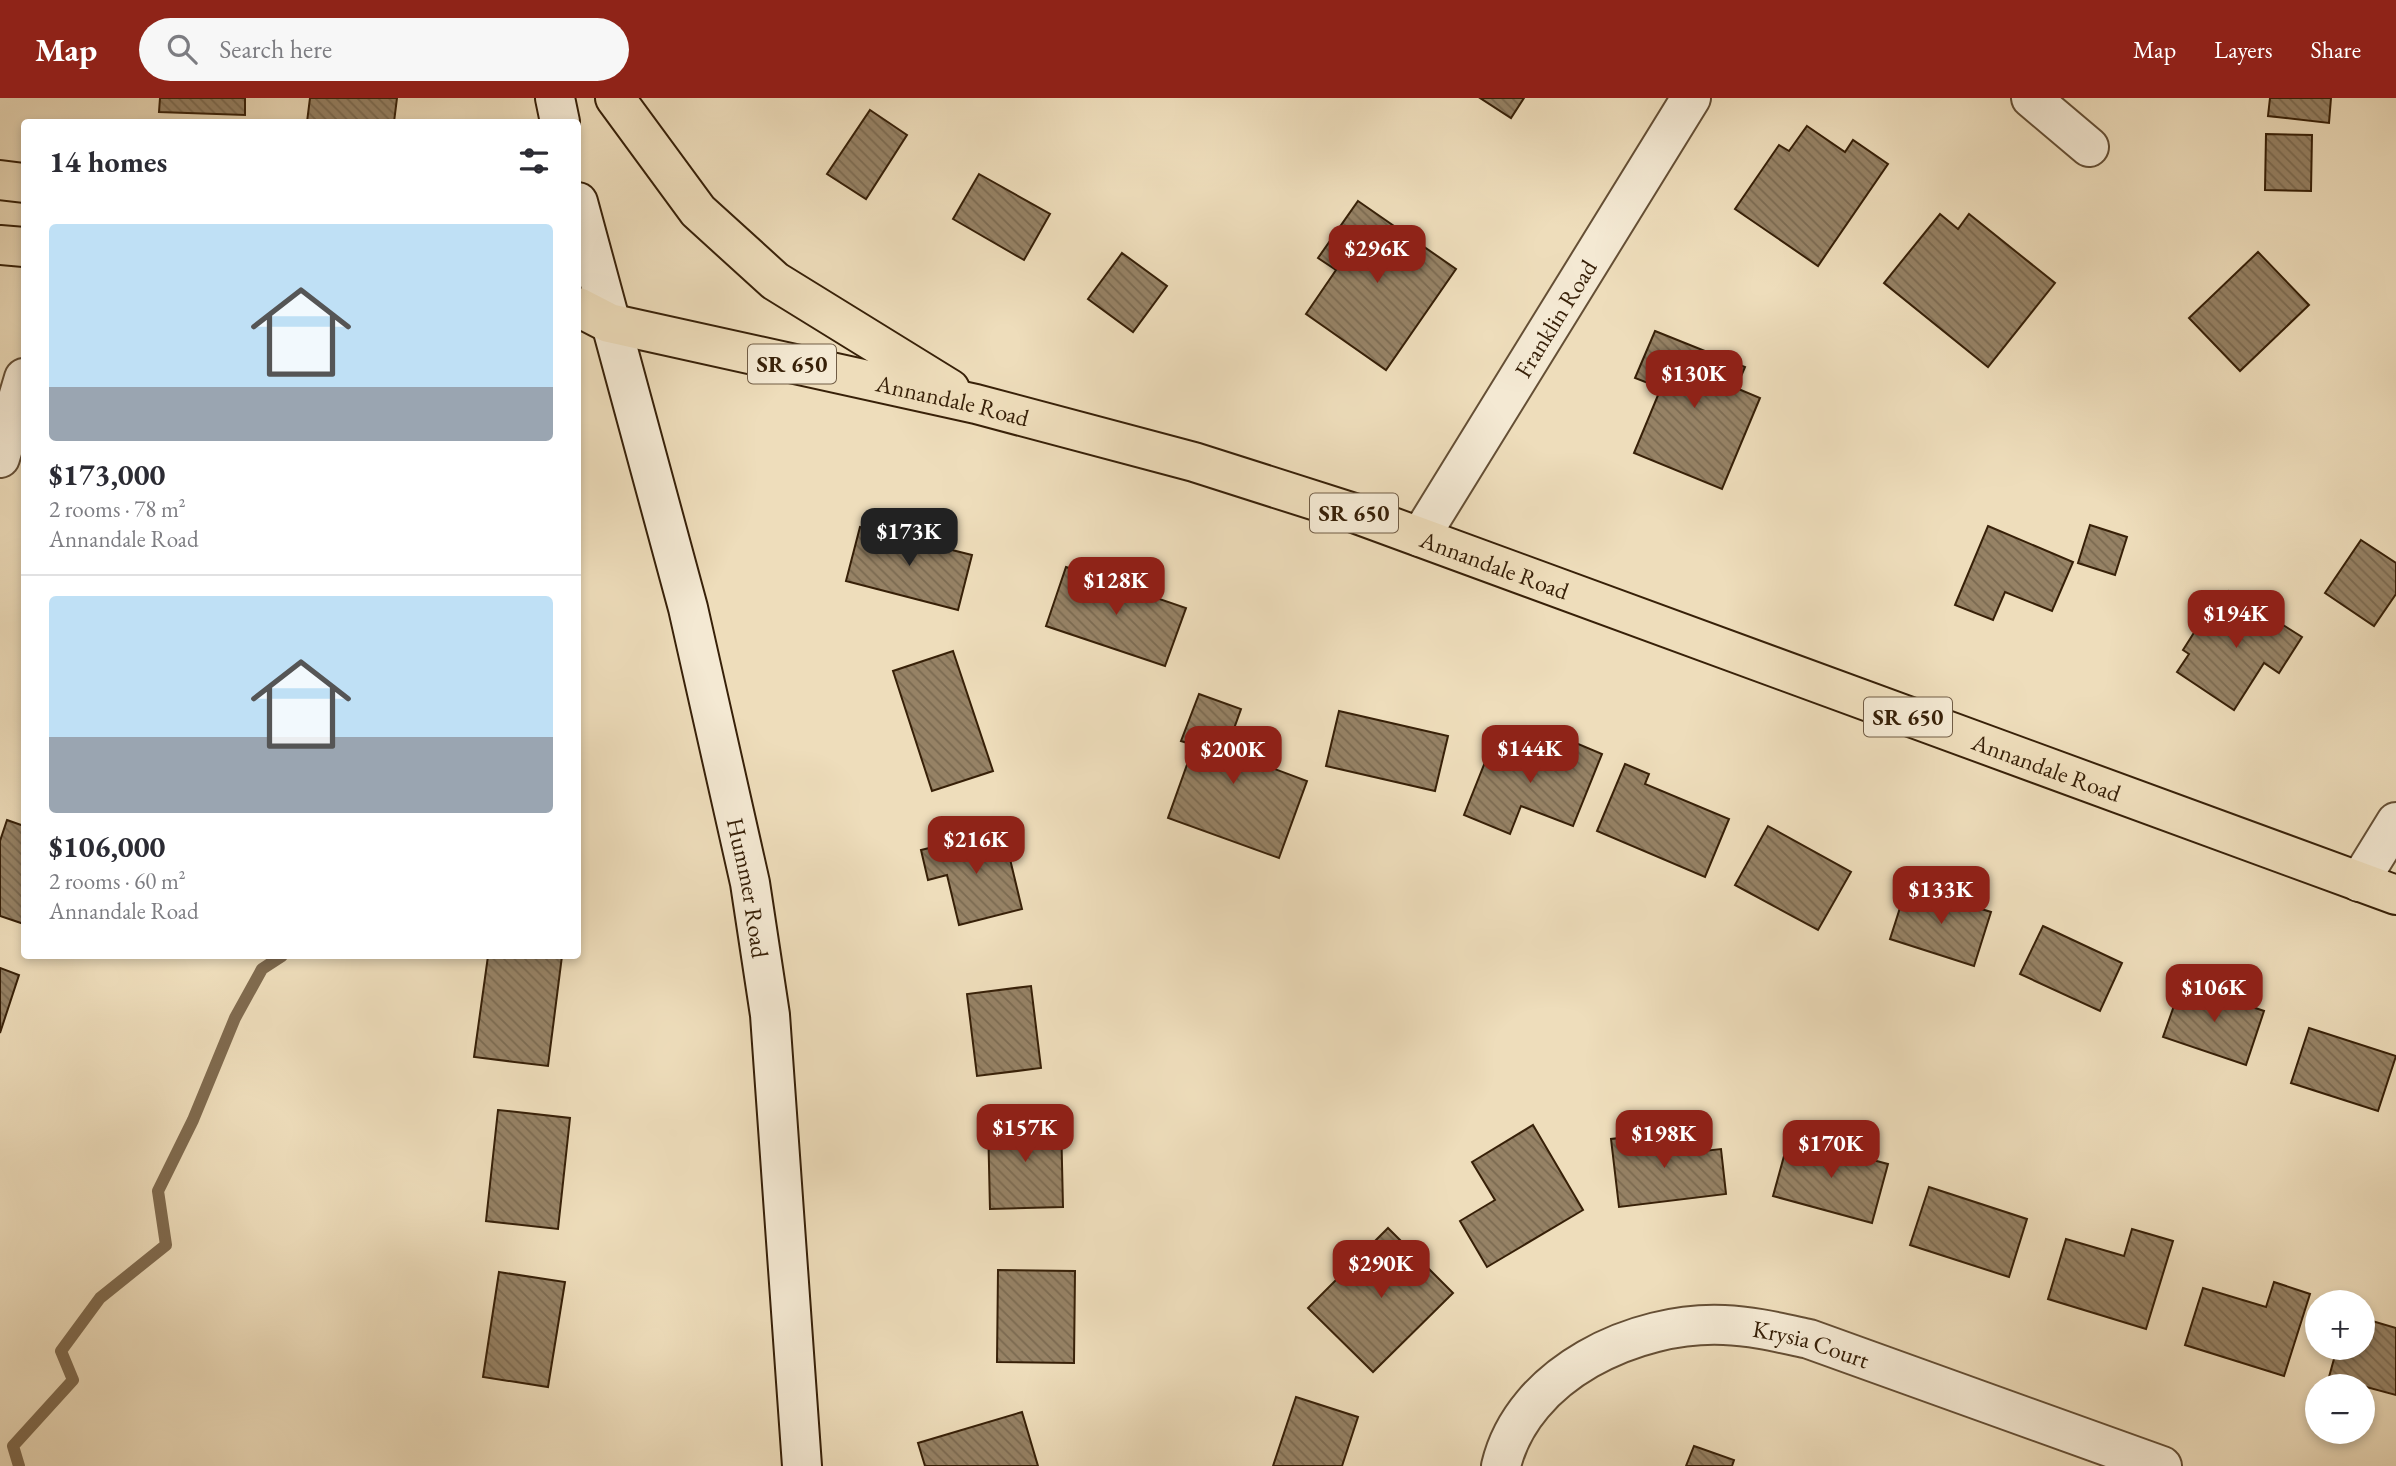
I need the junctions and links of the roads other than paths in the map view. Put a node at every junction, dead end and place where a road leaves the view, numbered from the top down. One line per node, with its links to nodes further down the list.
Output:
1 (555, 98): 5 (street)
2 (615, 98): 14 (main road)
3 (1691, 98): 16 (street, Franklin Road)
4 (2031, 98): 6 (street)
5 (559, 119)
6 (2090, 146)
7 (0, 180): 8 (main road)
8 (21, 183)
9 (581, 237): 12 (street)
10 (0, 245): 11 (main road)
11 (21, 247)
12 (588, 319): 14 (main road, Annandale Road / SR 650); 20 (street, Hummer Road)
13 (21, 388): 15 (street)
14 (976, 404): 16 (main road, Annandale Road / SR 650)
15 (0, 458)
16 (1420, 537): 18 (main road, Annandale Road / SR 650)
17 (2396, 822): 18 (street)
18 (2359, 881): 19 (main road, Annandale Road / SR 650)
19 (2396, 895)
20 (802, 1466)
21 (1501, 1466): 22 (street, Krysia Court)
22 (2162, 1466)

